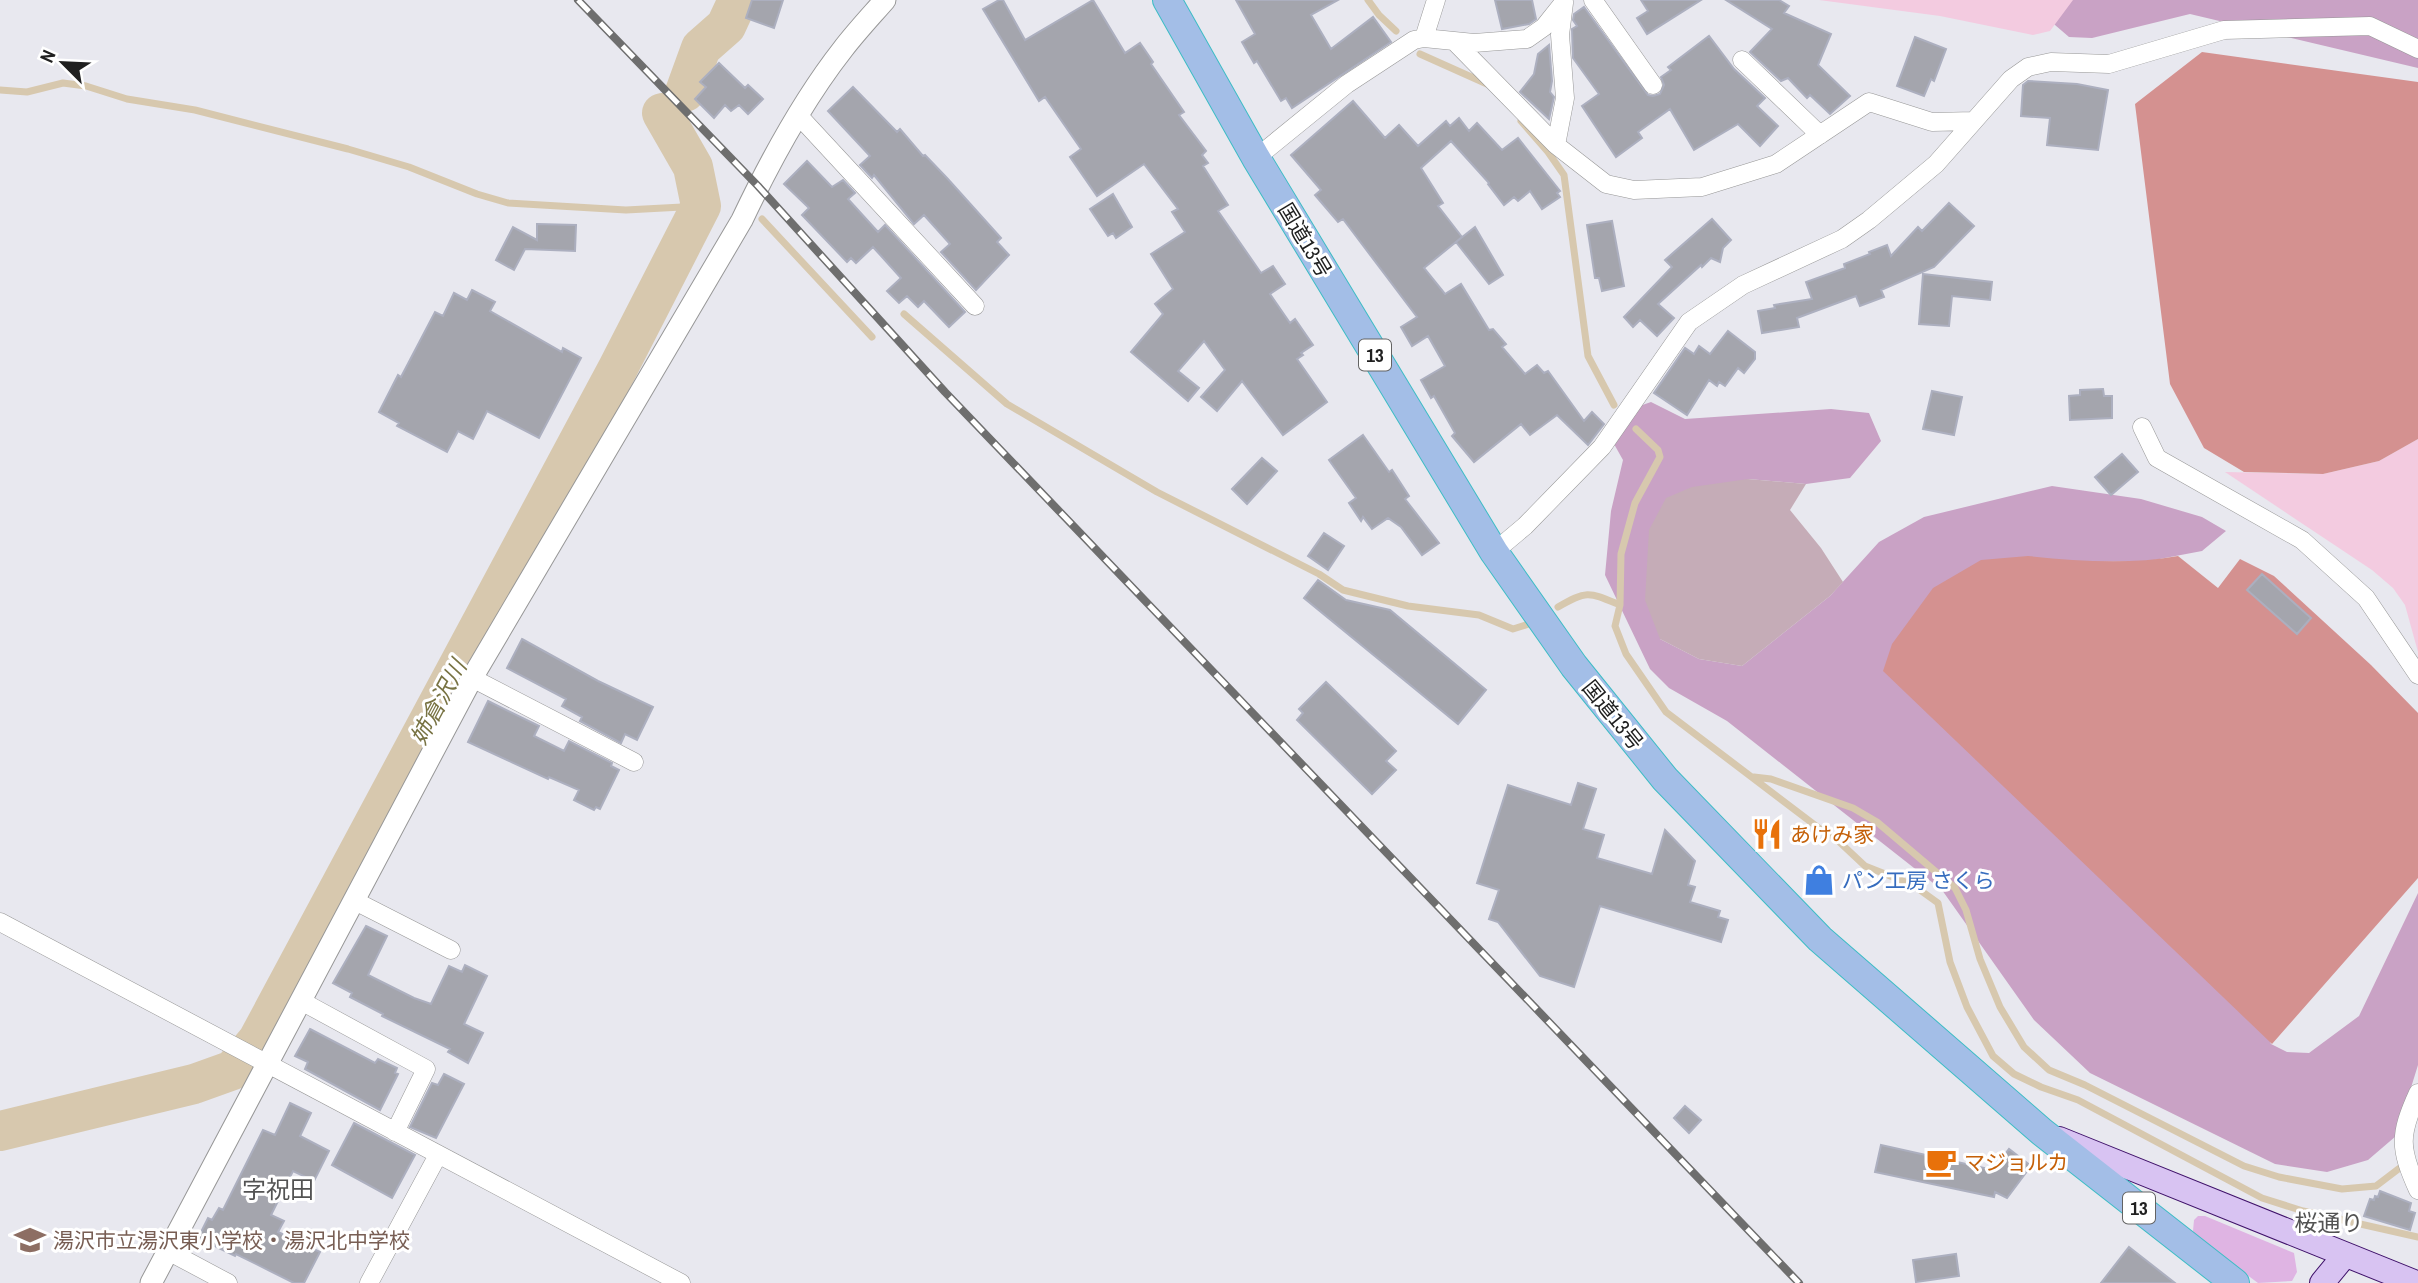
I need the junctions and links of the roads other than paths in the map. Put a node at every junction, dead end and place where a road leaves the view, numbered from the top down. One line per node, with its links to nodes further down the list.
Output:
1 (885, 0): 11 (street)
2 (1167, 0): 15 (highway, 国道13号 / 13)
3 (1436, 0): 6 (street)
4 (1593, 0): 10 (street)
5 (1565, 1): 7 (street); 14 (street)
6 (1424, 38): 7 (street); 15 (street)
7 (1454, 41): 14 (street)
8 (2418, 49): 12 (street)
9 (1742, 60): 13 (street)
10 (1653, 85)
11 (799, 116): 16 (street); 20 (street)
12 (1974, 121): 13 (street); 18 (street)
13 (1820, 135): 14 (street)
14 (1556, 145)
15 (1256, 158): 18 (highway, 国道13号 / 13)
16 (975, 306)
17 (2142, 427): 19 (street)
18 (1494, 552): 29 (highway, 国道13号 / 13)
19 (2418, 675)
20 (472, 678): 21 (street); 22 (street)
21 (634, 762)
22 (355, 901): 24 (street); 25 (street)
23 (0, 922): 26 (street)
24 (451, 950)
25 (301, 1001): 26 (street); 28 (street)
26 (267, 1065): 28 (street); 32 (street)
27 (2418, 1093): 31 (street)
28 (395, 1132): 30 (street)
29 (2042, 1132): 33 (main road); 38 (highway, 国道13号 / 13)
30 (438, 1155): 36 (street); 37 (street)
31 (2418, 1190)
32 (168, 1251): 34 (street); 35 (street)
33 (2346, 1255): 39 (main road); 40 (main road)
34 (151, 1283)
35 (228, 1283)
36 (369, 1283)
37 (681, 1283)
38 (2235, 1283)
39 (2322, 1283)
40 (2416, 1283)

